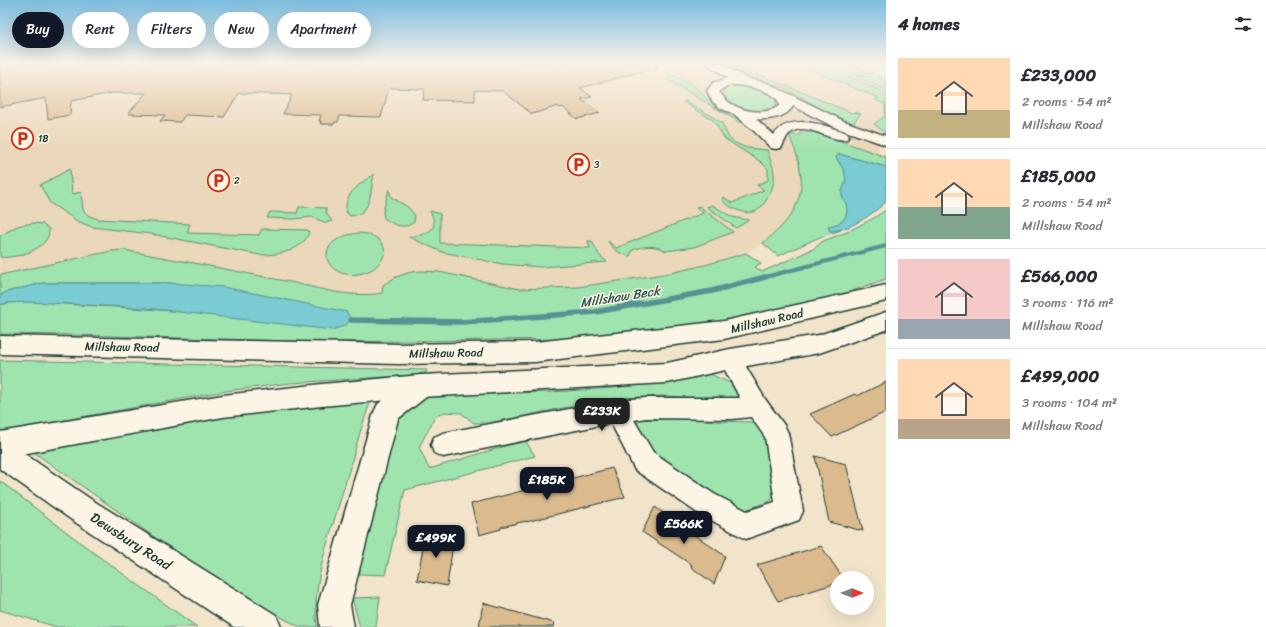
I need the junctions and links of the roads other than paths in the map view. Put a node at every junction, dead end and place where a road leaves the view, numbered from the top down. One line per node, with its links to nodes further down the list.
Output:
1 (713, 92): 4 (street)
2 (775, 92): 3 (street)
3 (782, 96): 5 (street); 7 (street)
4 (737, 111): 5 (street); 8 (street)
5 (775, 114): 6 (street); 8 (street)
6 (853, 140): 8 (street); 9 (street)
7 (886, 141)
8 (776, 145)
9 (886, 150)
10 (886, 293): 13 (main road, Millshaw Road)
11 (886, 321): 14 (main road)
12 (0, 345): 13 (main road, Millshaw Road)
13 (458, 353): 15 (main road)
14 (730, 360): 15 (main road); 17 (street)
15 (460, 384): 16 (main road)
16 (422, 386): 19 (main road); 23 (main road)
17 (757, 406): 18 (street); 18 (street)
18 (616, 411): 20 (street)
19 (0, 445)
20 (443, 445)
21 (0, 453): 22 (main road, Dewsbury Road)
22 (264, 627)
23 (337, 627)

